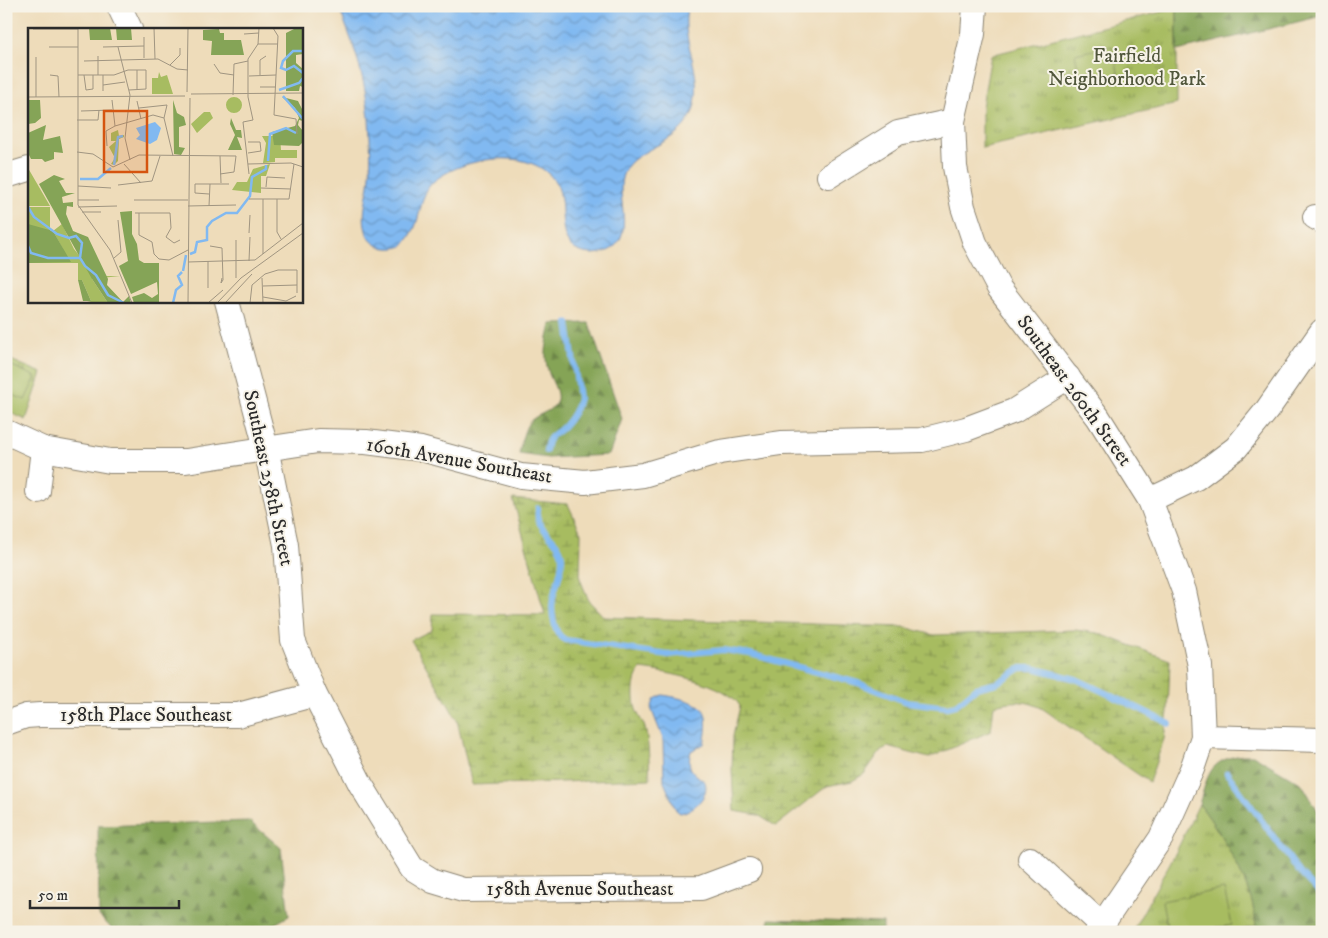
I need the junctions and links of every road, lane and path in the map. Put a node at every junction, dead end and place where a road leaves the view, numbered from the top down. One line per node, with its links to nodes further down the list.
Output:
1 (119, 6): 3 (street)
2 (975, 6): 4 (street, Southeast 260th Street)
3 (130, 28)
4 (952, 121): 7 (street); 10 (street, Southeast 260th Street)
5 (28, 169): 6 (street)
6 (6, 176)
7 (829, 176)
8 (226, 302): 12 (street, Southeast 258th Street)
9 (1322, 332): 15 (street)
10 (1068, 377): 12 (street, 160th Avenue Southeast); 15 (street, Southeast 260th Street)
11 (6, 432): 13 (street, 160th Avenue Southeast)
12 (266, 448): 13 (street, 160th Avenue Southeast); 16 (street, Southeast 258th Street)
13 (43, 449): 14 (street)
14 (38, 491)
15 (1150, 500): 18 (street, Southeast 260th Street)
16 (314, 693): 17 (street, 158th Place Southeast); 21 (street, Southeast 258th Street)
17 (6, 723)
18 (1203, 737): 19 (street); 23 (street, Southeast 260th Street)
19 (1322, 740)
20 (1030, 858): 23 (street)
21 (412, 868): 22 (street, 158th Avenue Southeast)
22 (748, 870)
23 (1099, 928)

